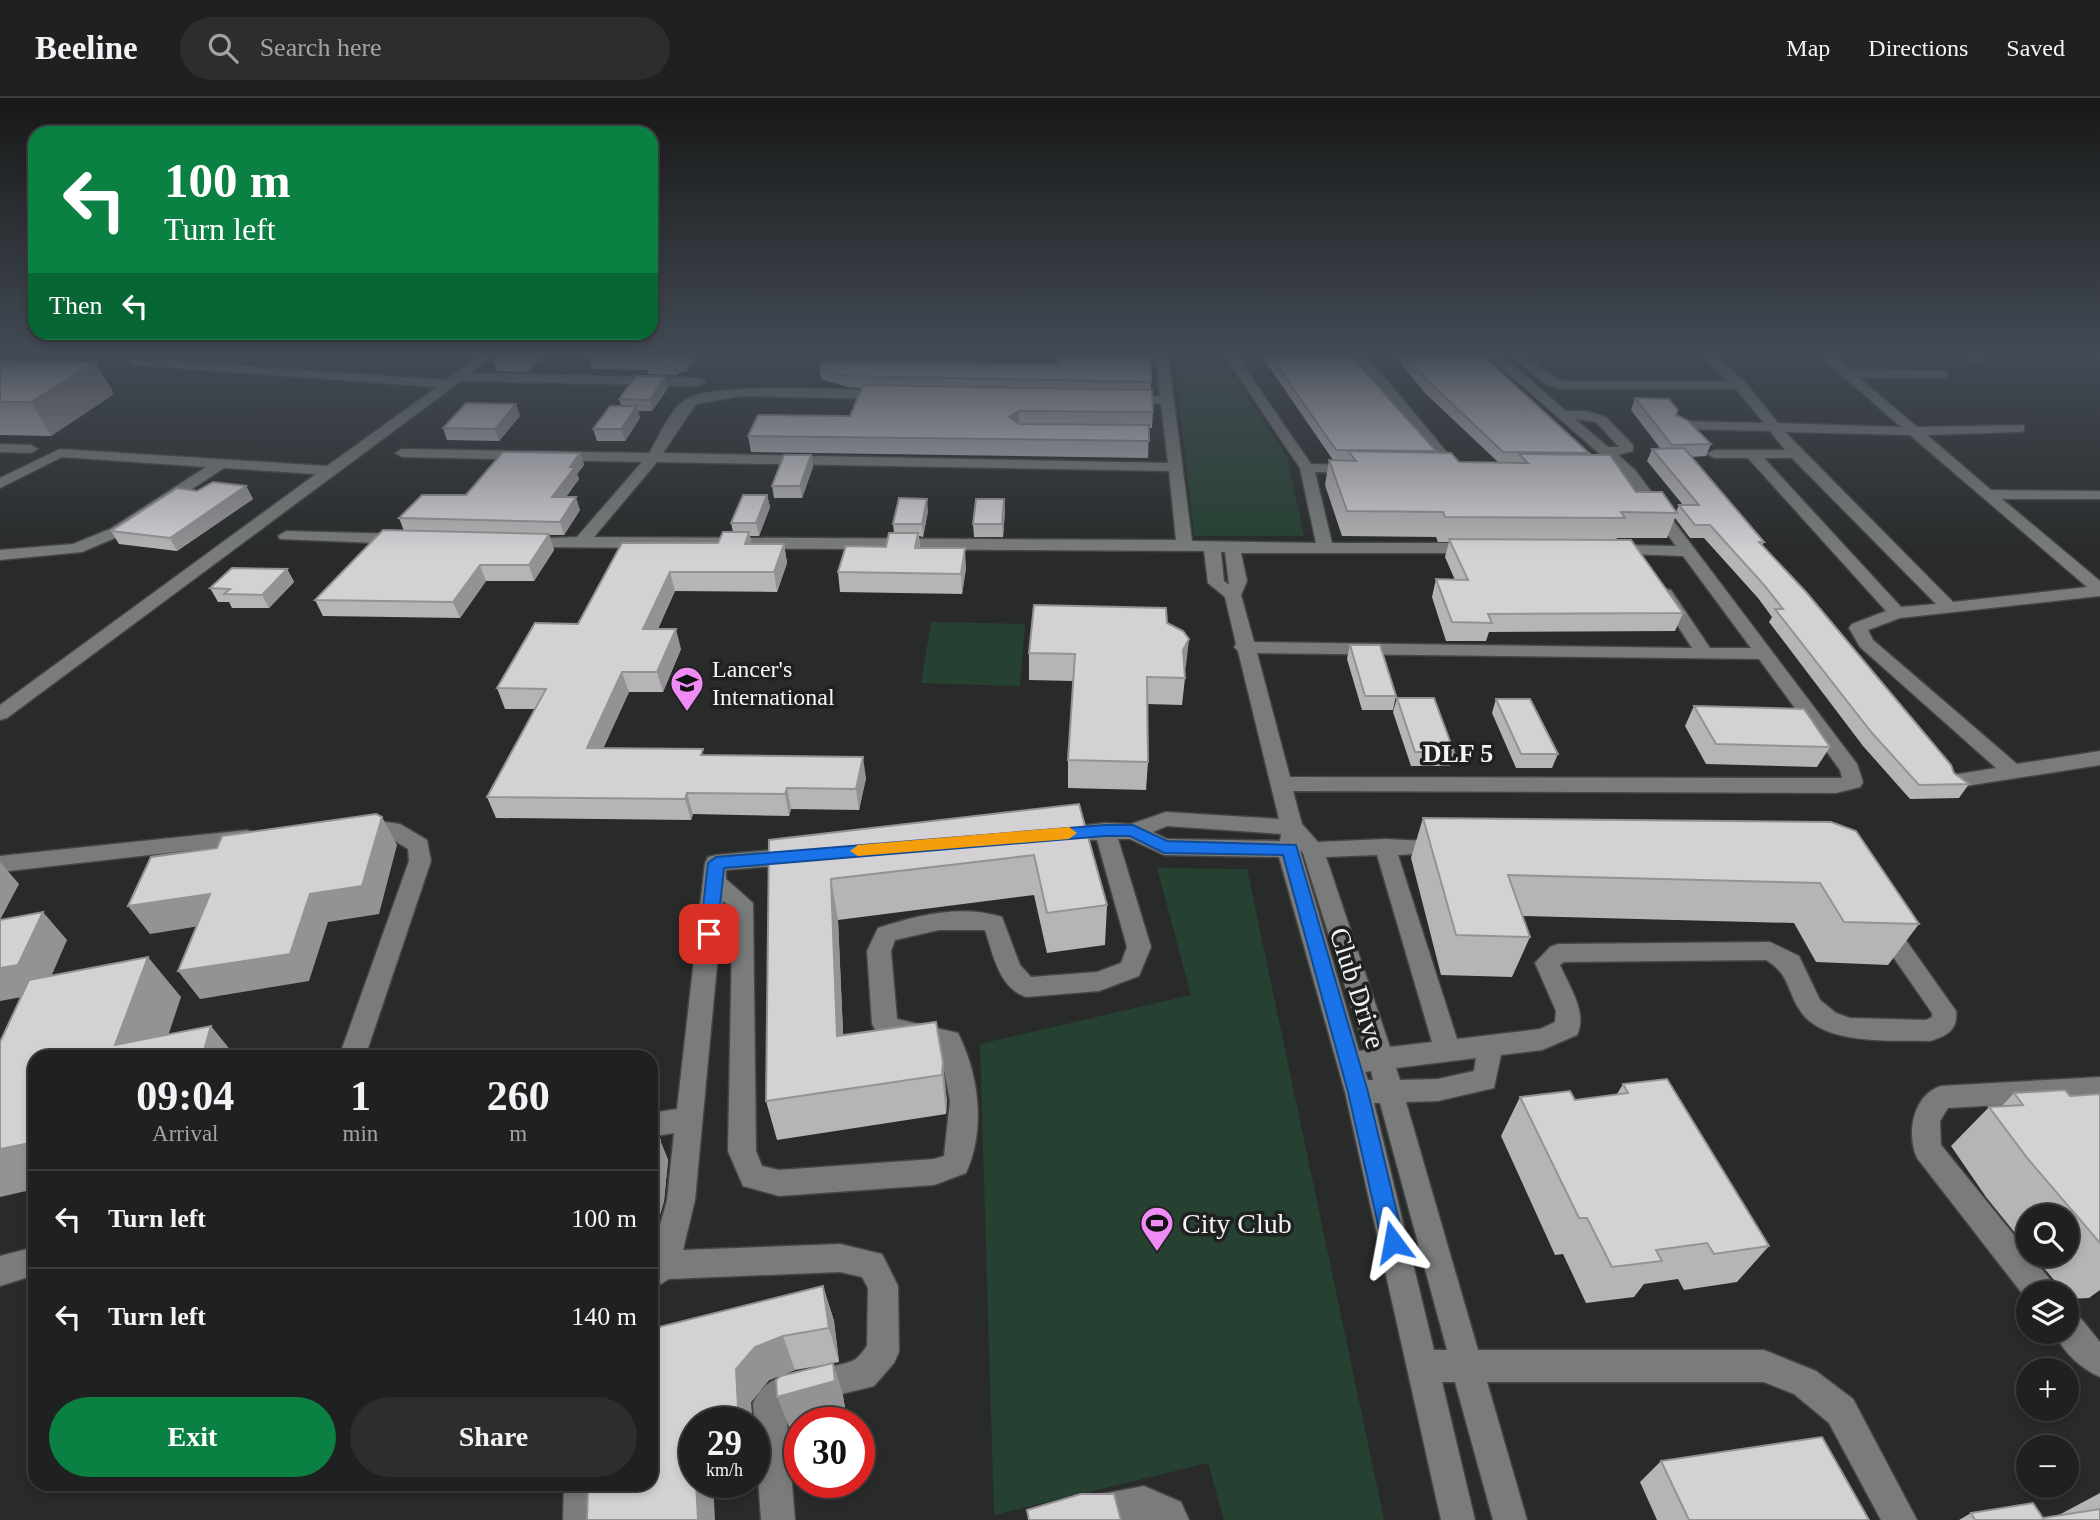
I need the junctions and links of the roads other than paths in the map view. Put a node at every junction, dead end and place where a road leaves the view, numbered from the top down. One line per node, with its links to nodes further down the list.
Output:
1 (390, 421): 28 (street)
2 (676, 421): 23 (street)
3 (1171, 421): 15 (street)
4 (1275, 421): 26 (street)
5 (1418, 421): 29 (street)
6 (1570, 421): 18 (street)
7 (1604, 421): 18 (street)
8 (1771, 421): 12 (street)
9 (1904, 421): 13 (street)
10 (1680, 425): 12 (street)
11 (2019, 428): 13 (street)
12 (1778, 429): 13 (street); 22 (street)
13 (1916, 431): 33 (street)
14 (1151, 435): 15 (street)
15 (1173, 435): 25 (street)
16 (0, 448): 17 (street)
17 (31, 450)
18 (1601, 451): 31 (street)
19 (402, 453): 23 (street)
20 (1714, 454): 21 (street)
21 (1752, 454): 22 (street); 51 (street)
22 (1796, 454): 50 (street)
23 (654, 457): 25 (street); 38 (street)
24 (221, 464): 28 (street); 32 (street); 47 (street)
25 (1177, 467): 39 (street)
26 (1307, 468): 27 (street); 41 (street)
27 (1374, 469)
28 (322, 470): 55 (street); 56 (street)
29 (1428, 470)
30 (1603, 473): 31 (street)
31 (1630, 473): 46 (street)
32 (0, 484)
33 (1988, 494): 34 (street); 48 (street)
34 (2100, 495)
35 (286, 536): 36 (street)
36 (420, 539)
37 (514, 542): 38 (street)
38 (581, 543): 39 (street)
39 (1185, 545): 40 (street)
40 (1212, 547): 42 (street); 49 (street)
41 (1325, 547): 42 (street); 43 (street)
42 (1232, 548): 49 (street)
43 (1488, 549)
44 (1596, 550): 45 (street)
45 (1637, 551): 46 (street); 53 (street)
46 (1685, 551): 54 (street)
47 (0, 555)
48 (2100, 590): 50 (street)
49 (1233, 595): 52 (street)
50 (1950, 607): 51 (street)
51 (1897, 613): 58 (street)
52 (1243, 647): 53 (street); 60 (street)
53 (1705, 653): 54 (street)
54 (1765, 654): 60 (street)
55 (0, 701)
56 (0, 714)
57 (2100, 758): 58 (street)
58 (2012, 771): 59 (street)
59 (1953, 781)
60 (1280, 784): 65 (street)
61 (339, 828): 73 (street)
62 (1105, 830): 64 (street); 65 (street); 70 (street)
63 (271, 835): 69 (street)
64 (1039, 835)
65 (1299, 842): 66 (street); 75 (street, Club Drive); 76 (street, Club Drive)
66 (1385, 846): 67 (street); 74 (street)
67 (1464, 848)
68 (823, 853): 70 (street)
69 (0, 864)
70 (714, 882): 80 (street)
71 (1871, 909): 72 (street)
72 (1487, 1046): 74 (street); 79 (street)
73 (354, 1050)
74 (1448, 1051): 75 (street)
75 (1380, 1059): 76 (street); 79 (street, Club Drive)
76 (1349, 1063): 78 (street, Club Drive)
77 (2100, 1088): 85 (street)
78 (1358, 1092): 79 (street); 88 (street, Club Drive)
79 (1390, 1093): 89 (street, Club Drive)
80 (689, 1119): 81 (street); 83 (street)
81 (658, 1124)
82 (28, 1263): 84 (street)
83 (658, 1270): 92 (street)
84 (0, 1271)
85 (2032, 1281)
86 (2079, 1342): 87 (street)
87 (2100, 1361)
88 (1421, 1366): 89 (street); 95 (street, Club Drive)
89 (1467, 1366): 96 (street, Club Drive); 97 (street)
90 (581, 1491): 91 (street)
91 (580, 1520)
92 (778, 1520)
93 (1055, 1520): 94 (street)
94 (1172, 1520)
95 (1458, 1520)
96 (1510, 1520)
97 (1900, 1520)

